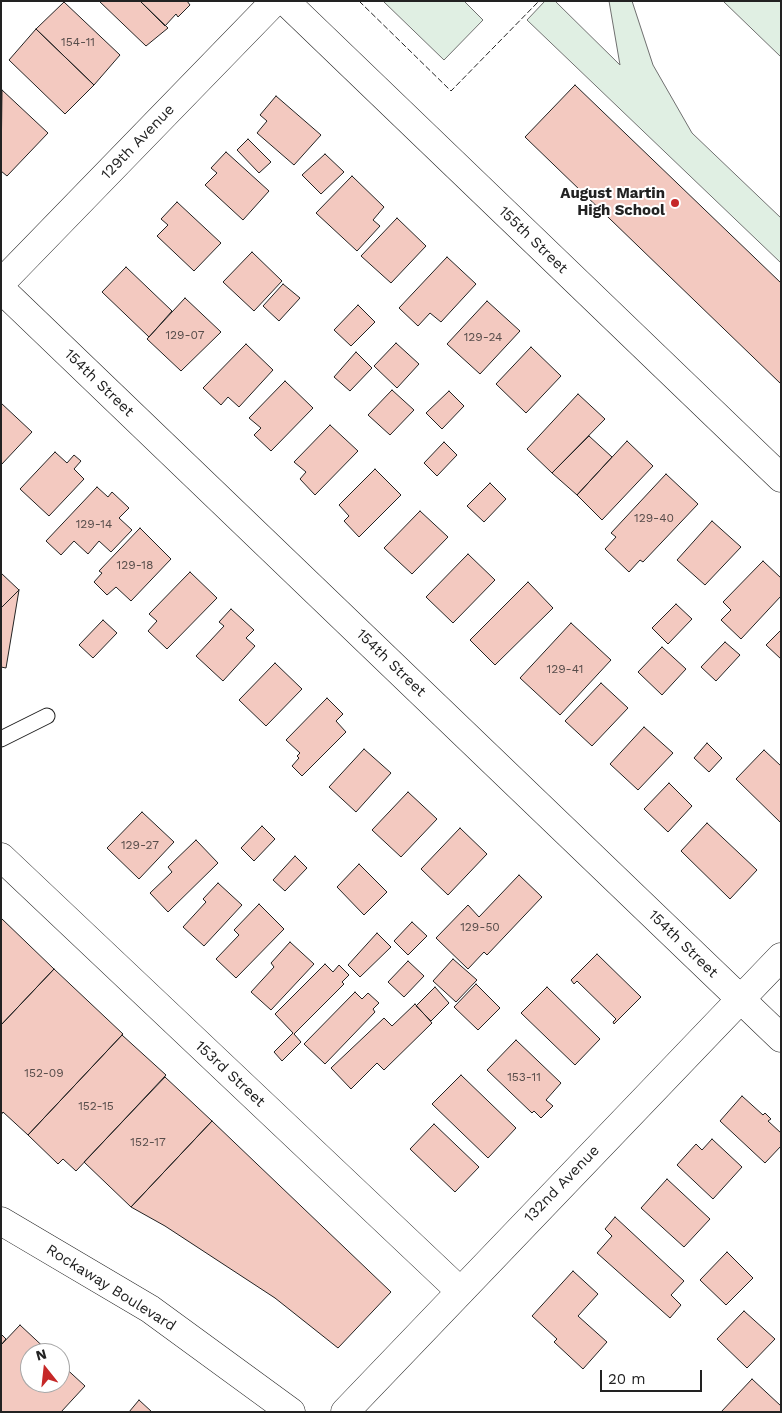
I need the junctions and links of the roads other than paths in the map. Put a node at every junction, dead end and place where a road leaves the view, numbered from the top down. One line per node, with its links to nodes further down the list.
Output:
1 (275, 1): 3 (street, 129th Avenue)
2 (285, 1): 5 (street, 155th Street)
3 (1, 283)
4 (1, 289): 10 (street, 154th Street)
5 (781, 478)
6 (47, 716): 7 (lane)
7 (1, 739)
8 (1, 857): 13 (street, 153rd Street)
9 (781, 957): 10 (street, 132nd Avenue)
10 (740, 999): 11 (street, 154th Street); 13 (street, 132nd Avenue)
11 (781, 1038)
12 (3, 1225): 14 (street, Rockaway Boulevard)
13 (460, 1291): 15 (street, 132nd Avenue)
14 (291, 1412)
15 (345, 1412)

